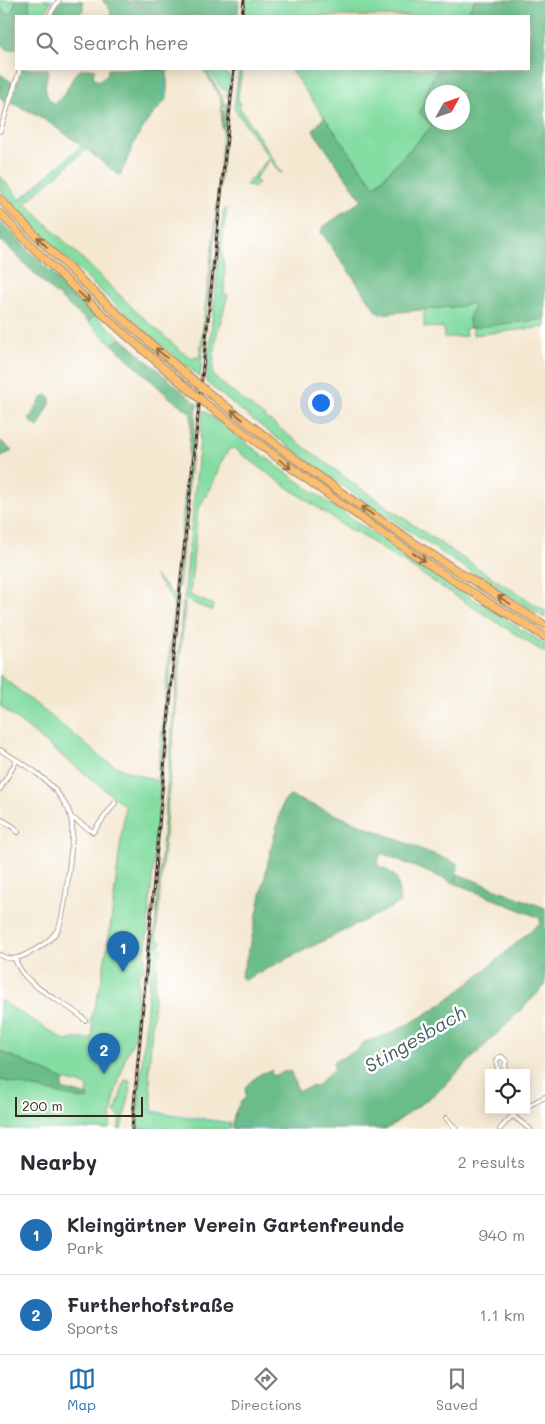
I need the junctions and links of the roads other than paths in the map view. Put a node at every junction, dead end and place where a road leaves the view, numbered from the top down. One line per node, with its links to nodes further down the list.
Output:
1 (59, 0): 2 (street)
2 (50, 15)
3 (20, 70): 4 (street)
4 (0, 131)
5 (0, 199): 7 (highway, one-way to 5, bridge)
6 (0, 213): 8 (highway, one-way to 8, bridge)
7 (545, 625)
8 (545, 637)
9 (0, 750): 10 (street)
10 (17, 760): 11 (street); 13 (street)
11 (0, 789)
12 (115, 803): 13 (street)
13 (71, 817): 17 (street)
14 (0, 819): 15 (street)
15 (18, 832)
16 (0, 955): 17 (street)
17 (15, 959): 18 (street)
18 (85, 1020)
19 (498, 1069): 20 (street)
20 (505, 1069)
21 (545, 1097): 22 (street)
22 (530, 1105)
23 (515, 1114): 24 (street)
24 (513, 1116): 27 (street); 28 (street)
25 (446, 1118): 26 (street)
26 (456, 1129)
27 (500, 1129)
28 (530, 1129)

